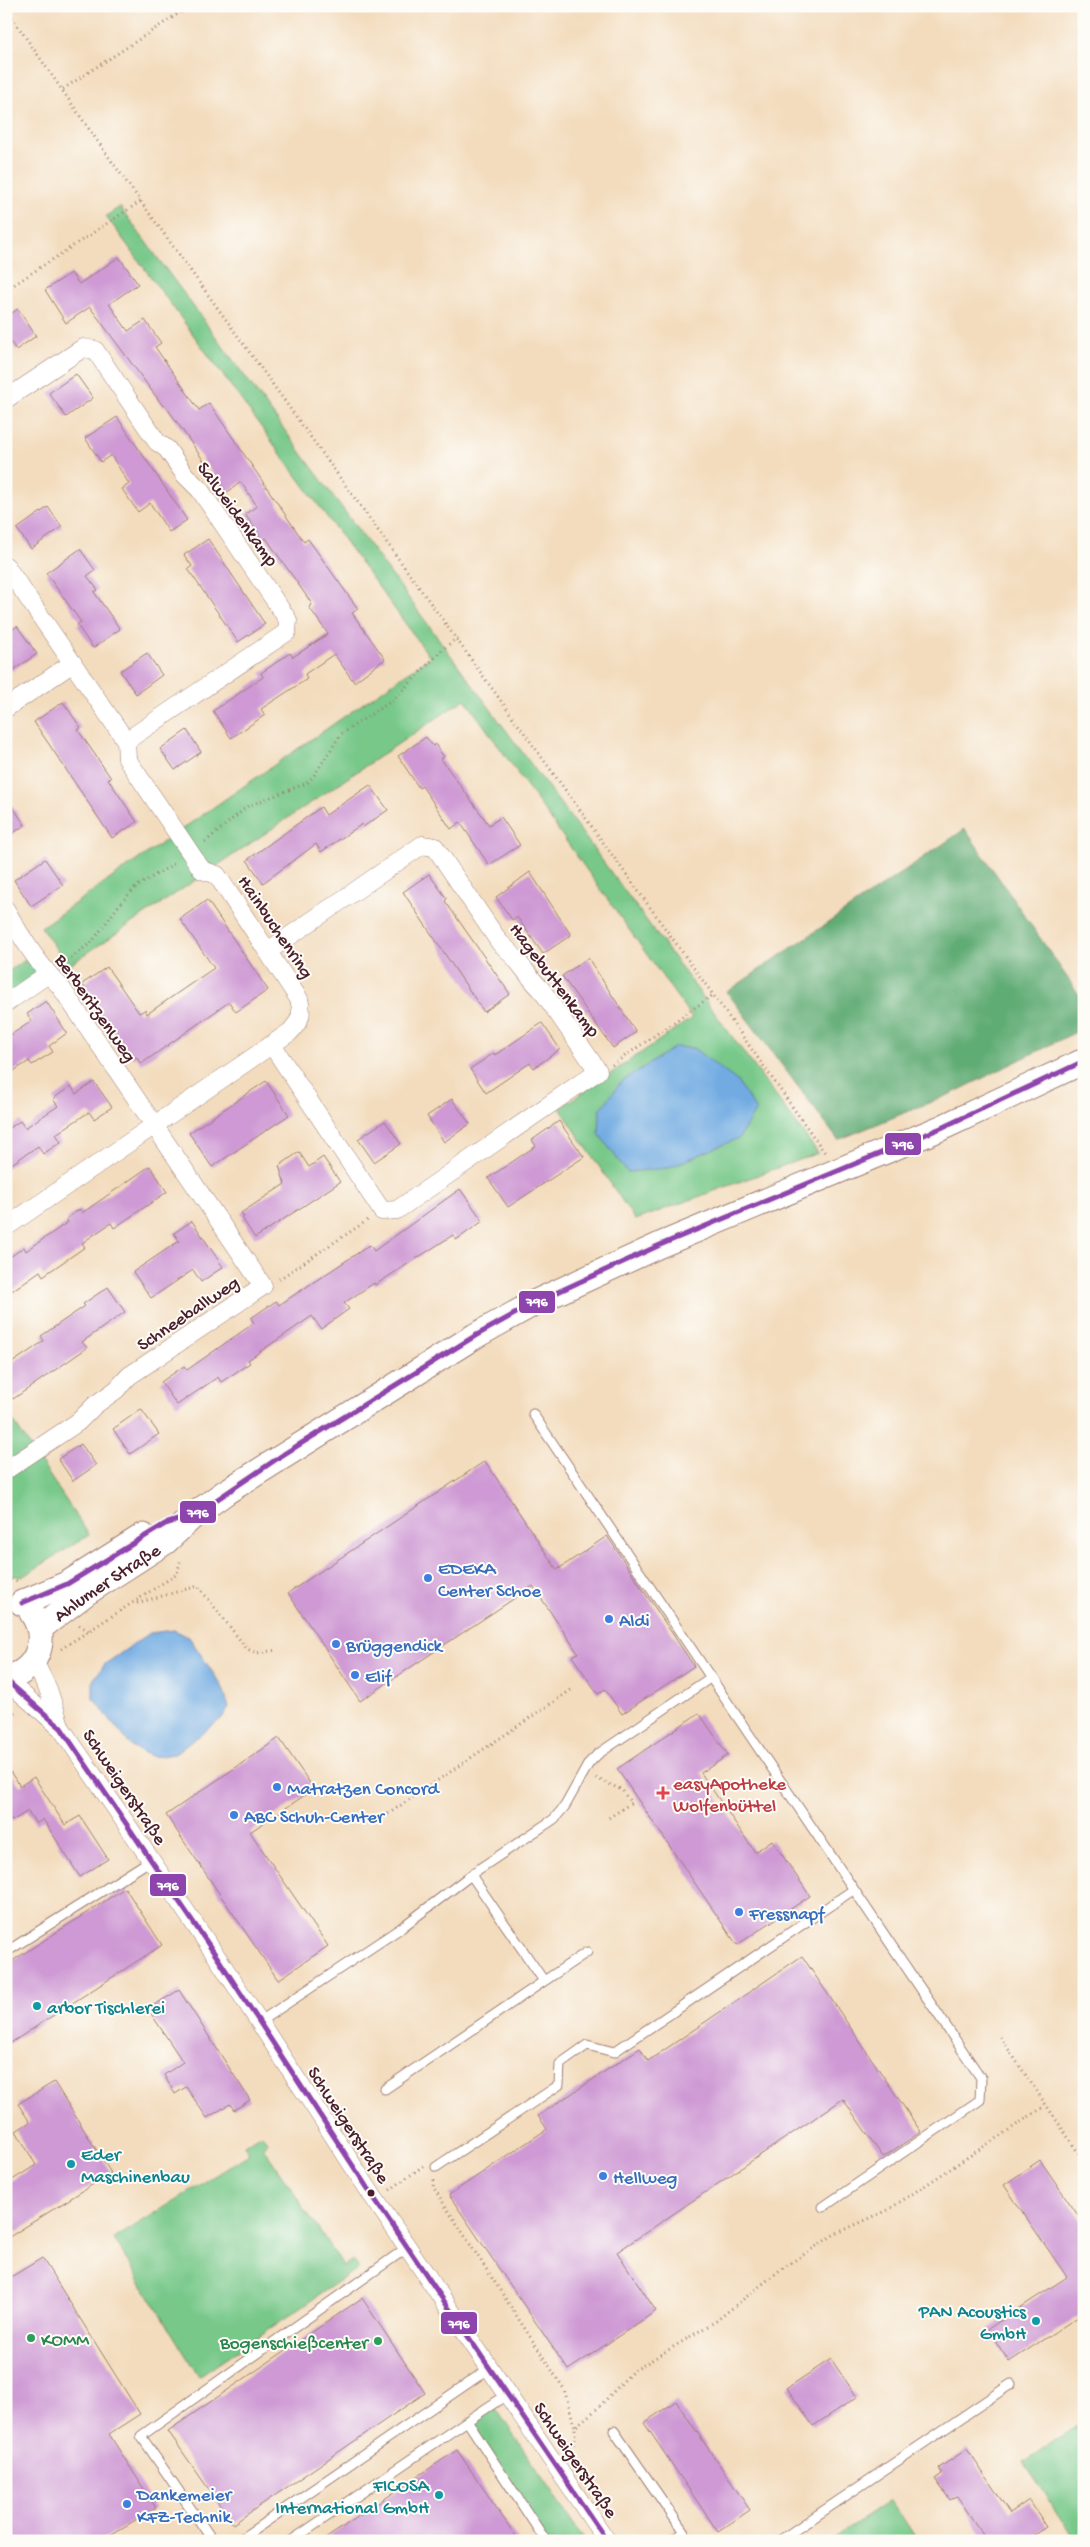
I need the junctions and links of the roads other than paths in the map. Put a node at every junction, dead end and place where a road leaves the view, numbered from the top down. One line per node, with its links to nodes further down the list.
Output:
1 (6, 399): 5 (street, Salweidenkamp)
2 (6, 566): 3 (street, Hainbuchenring)
3 (73, 663): 4 (street); 5 (street, Hainbuchenring)
4 (6, 708)
5 (126, 741): 7 (street, Hainbuchenring)
6 (6, 910): 8 (street, Berberitzenweg)
7 (268, 951): 10 (street, Hainbuchenring); 10 (street, Hagebuttenkamp)
8 (48, 974): 9 (street); 12 (street, Berberitzenweg)
9 (6, 1003)
10 (272, 1045): 12 (street, Hainbuchenring)
11 (1084, 1061): 16 (main road, Ahlumer Straße)
12 (155, 1127): 13 (street, Hainbuchenring); 15 (street, Schneeballweg)
13 (6, 1227)
14 (533, 1414): 20 (lane)
15 (6, 1470)
16 (194, 1515): 17 (main road, Ahlumer Straße); 18 (main road, Ahlumer Straße)
17 (14, 1600): 18 (main road, Ahlumer Straße)
18 (40, 1628): 19 (main road, Ahlumer Straße)
19 (34, 1661): 21 (main road); 22 (street, Schweigerstraße)
20 (710, 1678): 24 (lane); 25 (lane)
21 (6, 1679): 22 (street, Schweigerstraße)
22 (61, 1728): 23 (street, Schweigerstraße)
23 (151, 1860): 26 (lane); 29 (street, Schweigerstraße)
24 (472, 1875): 28 (lane); 29 (lane)
25 (853, 1890): 31 (lane); 32 (lane)
26 (6, 1952)
27 (586, 1952): 28 (lane)
28 (544, 1981): 30 (lane)
29 (259, 2022): 33 (street, Schweigerstraße)
30 (384, 2089)
31 (436, 2167)
32 (823, 2207)
33 (408, 2247): 34 (street, Schweigerstraße); 39 (lane)
34 (490, 2368): 36 (street, Schweigerstraße); 40 (lane)
35 (1010, 2384): 45 (lane)
36 (508, 2394): 37 (lane); 43 (street, Schweigerstraße)
37 (466, 2421): 41 (lane); 42 (lane)
38 (614, 2430): 44 (lane)
39 (213, 2541)
40 (238, 2541)
41 (291, 2541)
42 (546, 2541)
43 (607, 2541)
44 (671, 2541)
45 (779, 2541)

